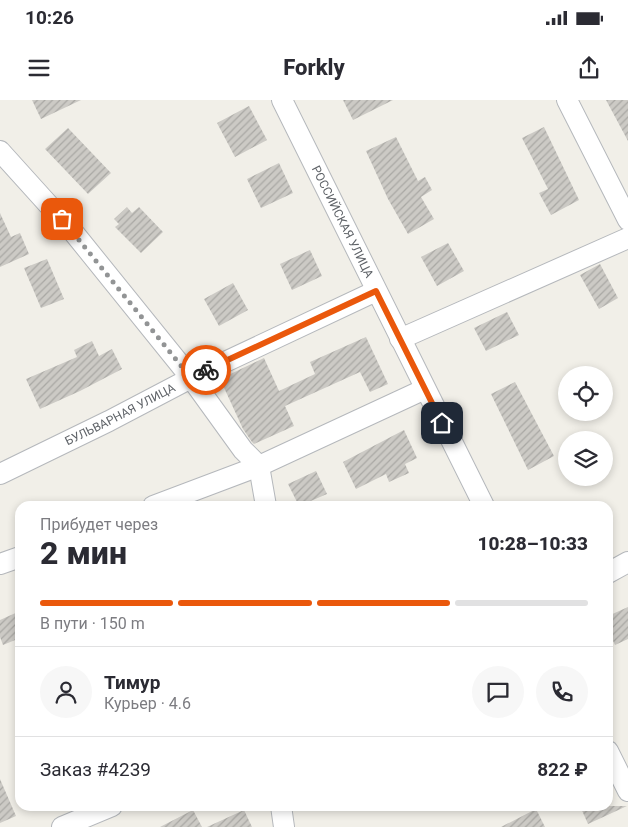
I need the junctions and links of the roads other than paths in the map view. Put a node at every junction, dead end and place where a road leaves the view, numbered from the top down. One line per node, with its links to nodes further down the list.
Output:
1 (282, 100): 6 (street, РОССИЙСКАЯ УЛИЦА)
2 (567, 100): 4 (street)
3 (0, 151): 8 (street)
4 (628, 220)
5 (628, 238): 7 (street)
6 (376, 291): 7 (street, РОССИЙСКАЯ УЛИЦА); 8 (street, БУЛЬВАРНАЯ УЛИЦА)
7 (400, 339): 9 (street, РОССИЙСКАЯ УЛИЦА)
8 (191, 378): 10 (street); 11 (street, БУЛЬВАРНАЯ УЛИЦА)
9 (425, 389): 10 (street); 14 (street, РОССИЙСКАЯ УЛИЦА)
10 (259, 466): 12 (street); 13 (street)
11 (0, 474)
12 (166, 501)
13 (265, 501)
14 (481, 501)
15 (15, 559): 17 (street)
16 (628, 562): 18 (street)
17 (0, 564)
18 (613, 570)
19 (613, 761): 20 (street)
20 (628, 791)
21 (100, 811): 23 (street)
22 (282, 811): 24 (street)
23 (62, 827)
24 (284, 827)

